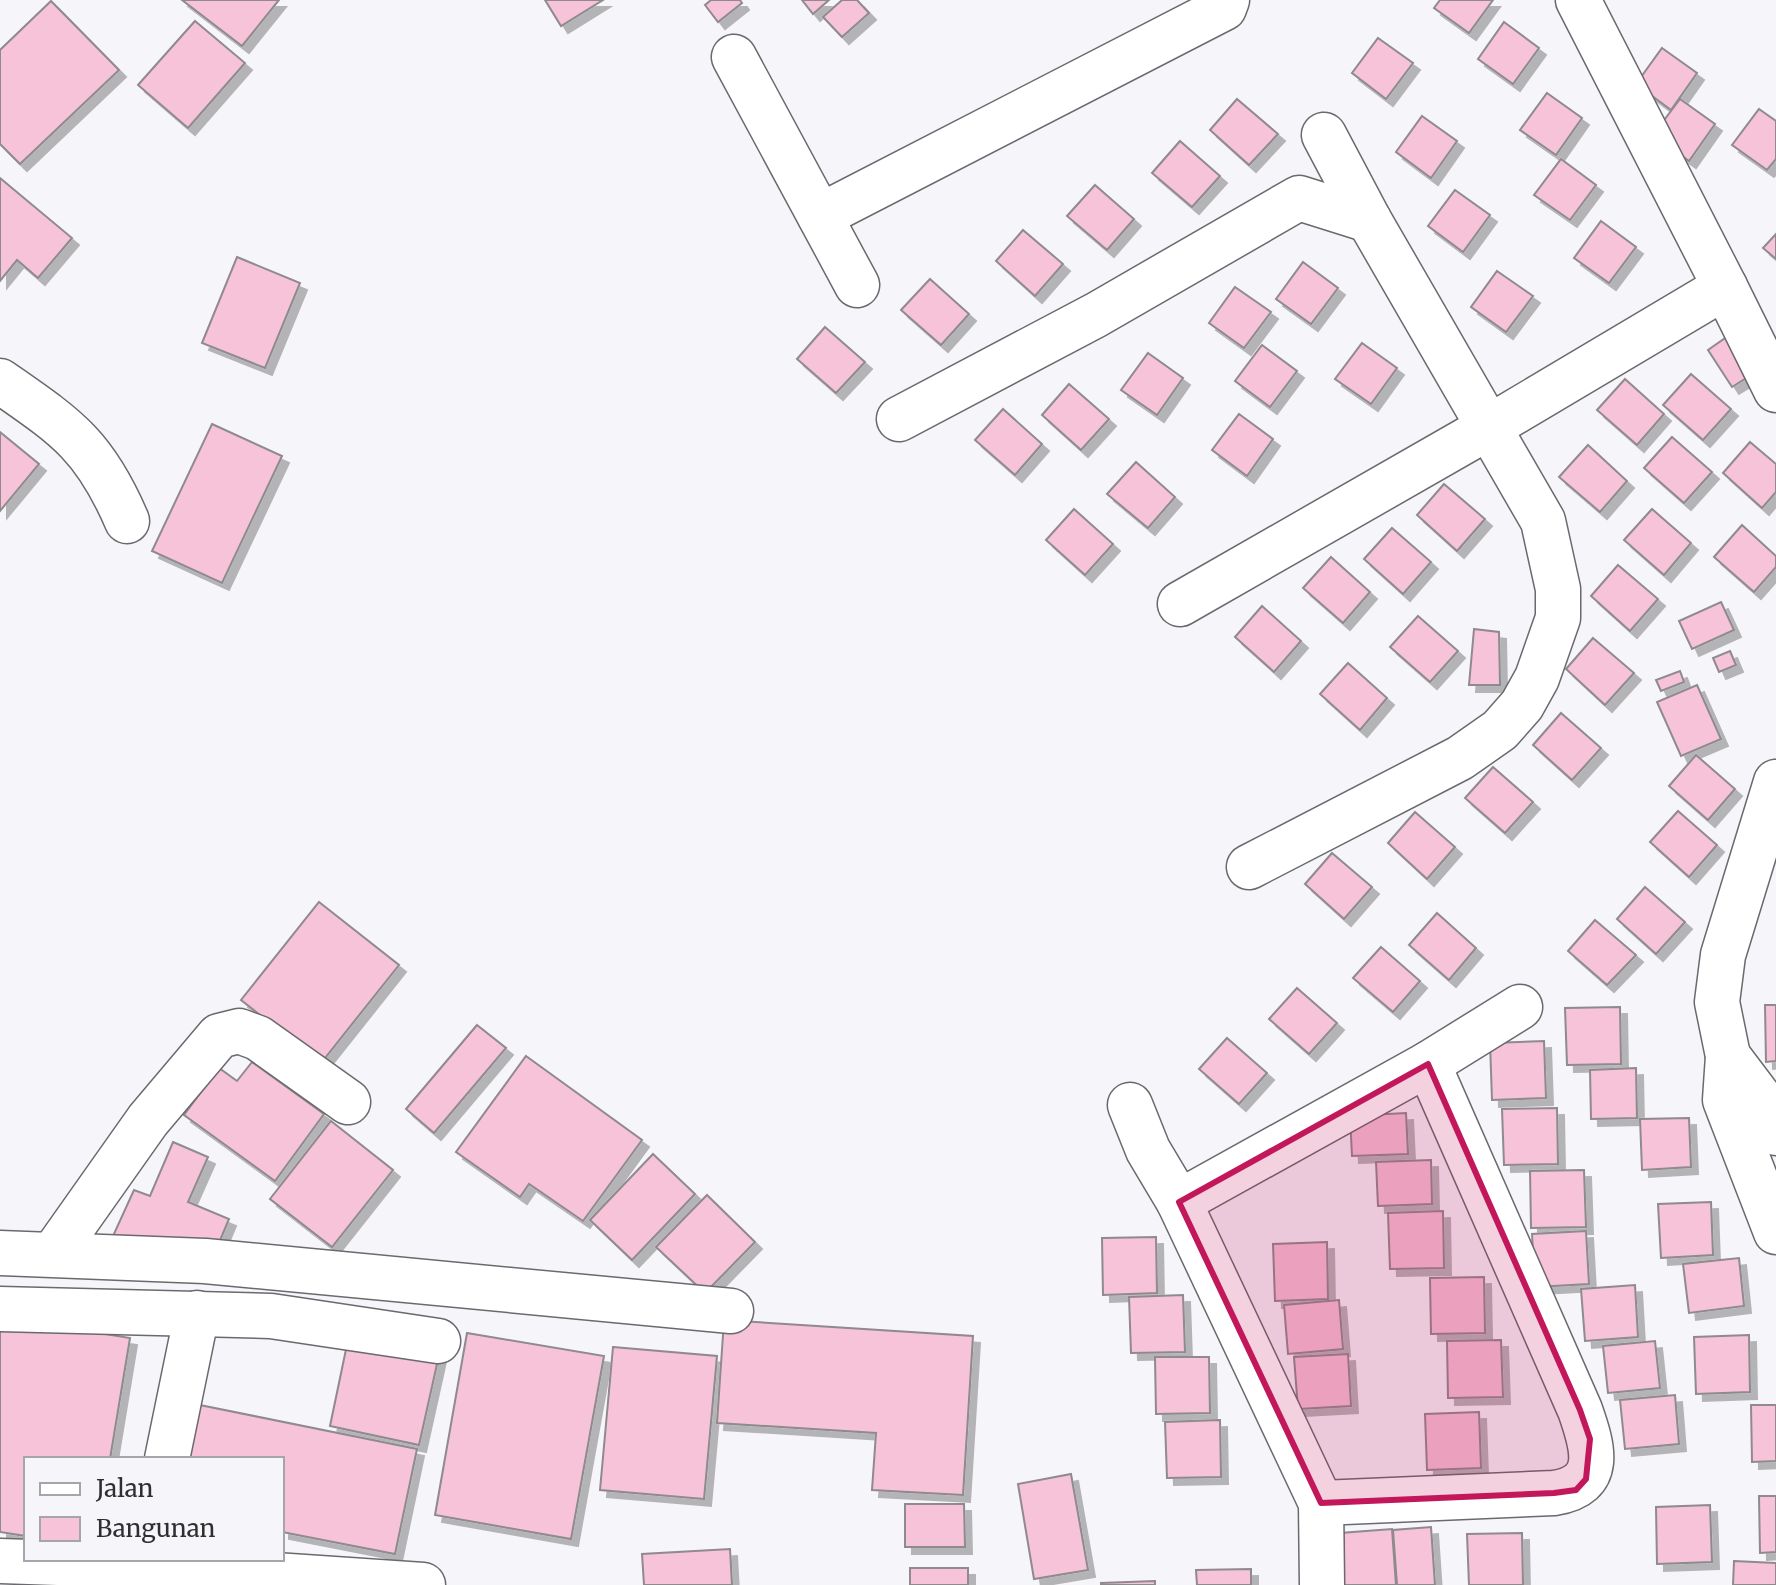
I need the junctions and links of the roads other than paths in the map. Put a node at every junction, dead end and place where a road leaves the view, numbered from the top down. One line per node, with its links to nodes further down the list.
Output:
1 (1227, 0): 5 (street)
2 (1580, 0): 8 (street)
3 (734, 57): 5 (street)
4 (1324, 135): 6 (street)
5 (820, 216): 7 (street)
6 (1369, 220): 11 (street); 12 (street)
7 (857, 285)
8 (1725, 287): 10 (street); 12 (street)
9 (0, 381): 13 (street)
10 (1776, 390)
11 (899, 419)
12 (1491, 426): 14 (street); 16 (street)
13 (127, 521)
14 (1180, 604)
15 (1776, 782): 18 (street)
16 (1249, 867)
17 (1520, 1007): 19 (street)
18 (1728, 1056): 22 (street); 24 (street)
19 (1428, 1064): 23 (street); 32 (street)
20 (348, 1102): 26 (street)
21 (1130, 1105): 23 (street)
22 (1776, 1133)
23 (1179, 1202): 32 (street)
24 (1776, 1232)
25 (0, 1253): 26 (street)
26 (54, 1253): 28 (street)
27 (0, 1309): 29 (street)
28 (731, 1311)
29 (197, 1313): 30 (street); 31 (street)
30 (438, 1341)
31 (167, 1457)
32 (1321, 1503): 36 (street)
33 (0, 1561): 34 (street)
34 (145, 1562): 35 (street)
35 (423, 1585)
36 (1322, 1585)

